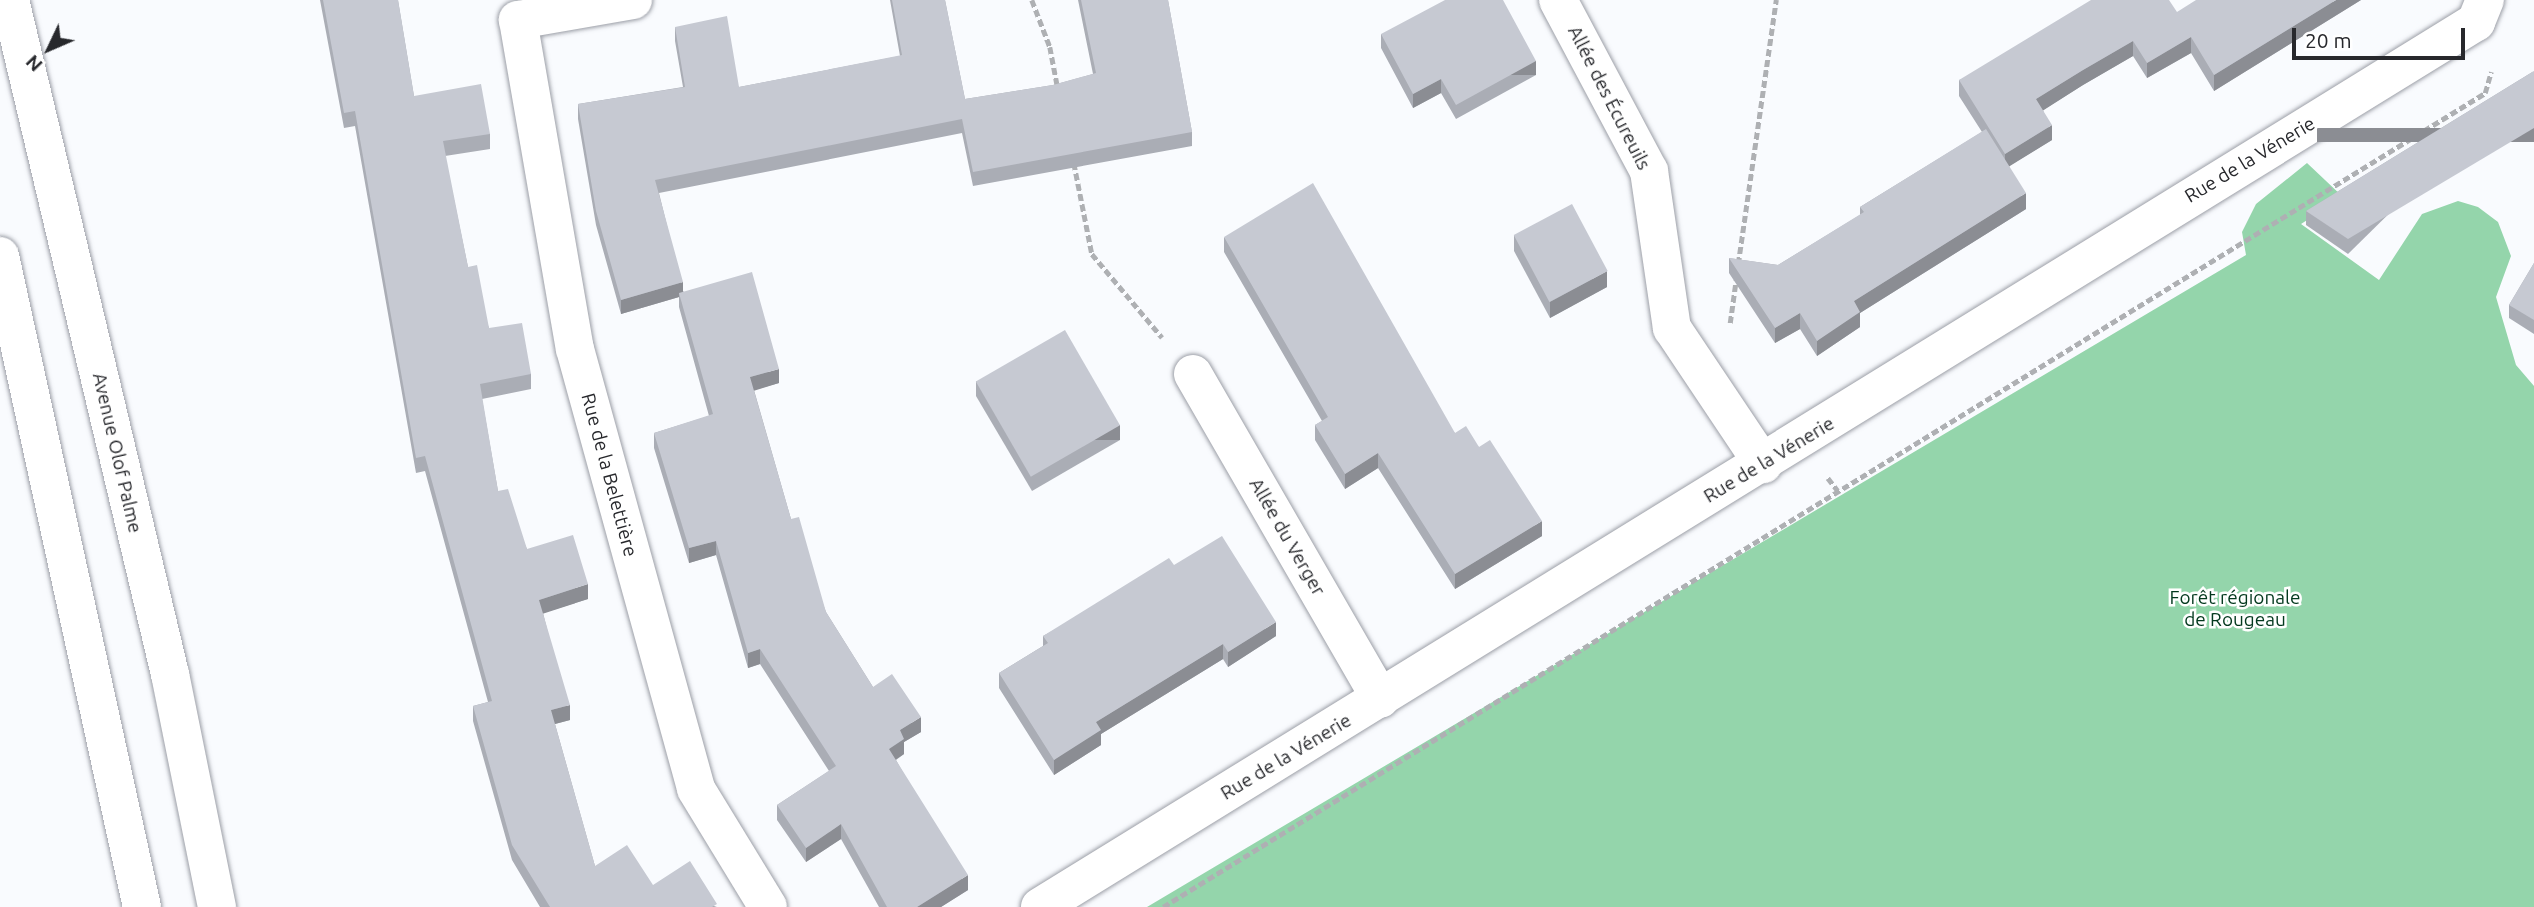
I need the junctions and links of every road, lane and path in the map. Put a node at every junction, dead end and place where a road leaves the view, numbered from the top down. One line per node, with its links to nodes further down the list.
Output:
1 (10, 0): 15 (street, Avenue Olof Palme)
2 (633, 0): 6 (street, Rue de la Belettière)
3 (1032, 0): 8 (path)
4 (1558, 0): 13 (street, Allée des Écureuils)
5 (1776, 0): 11 (path)
6 (516, 10): 17 (street, Rue de la Belettière)
7 (2481, 11): 13 (street, Rue de la Vénerie); 19 (path)
8 (1060, 99)
9 (1071, 151): 12 (path)
10 (0, 256): 16 (street)
11 (1730, 326)
12 (1193, 374): 14 (street, Allée du Verger)
13 (1763, 464): 14 (street, Rue de la Vénerie)
14 (1381, 699): 18 (street, Rue de la Vénerie)
15 (220, 897)
16 (142, 907)
17 (768, 907)
18 (1040, 907)
19 (1163, 907)

